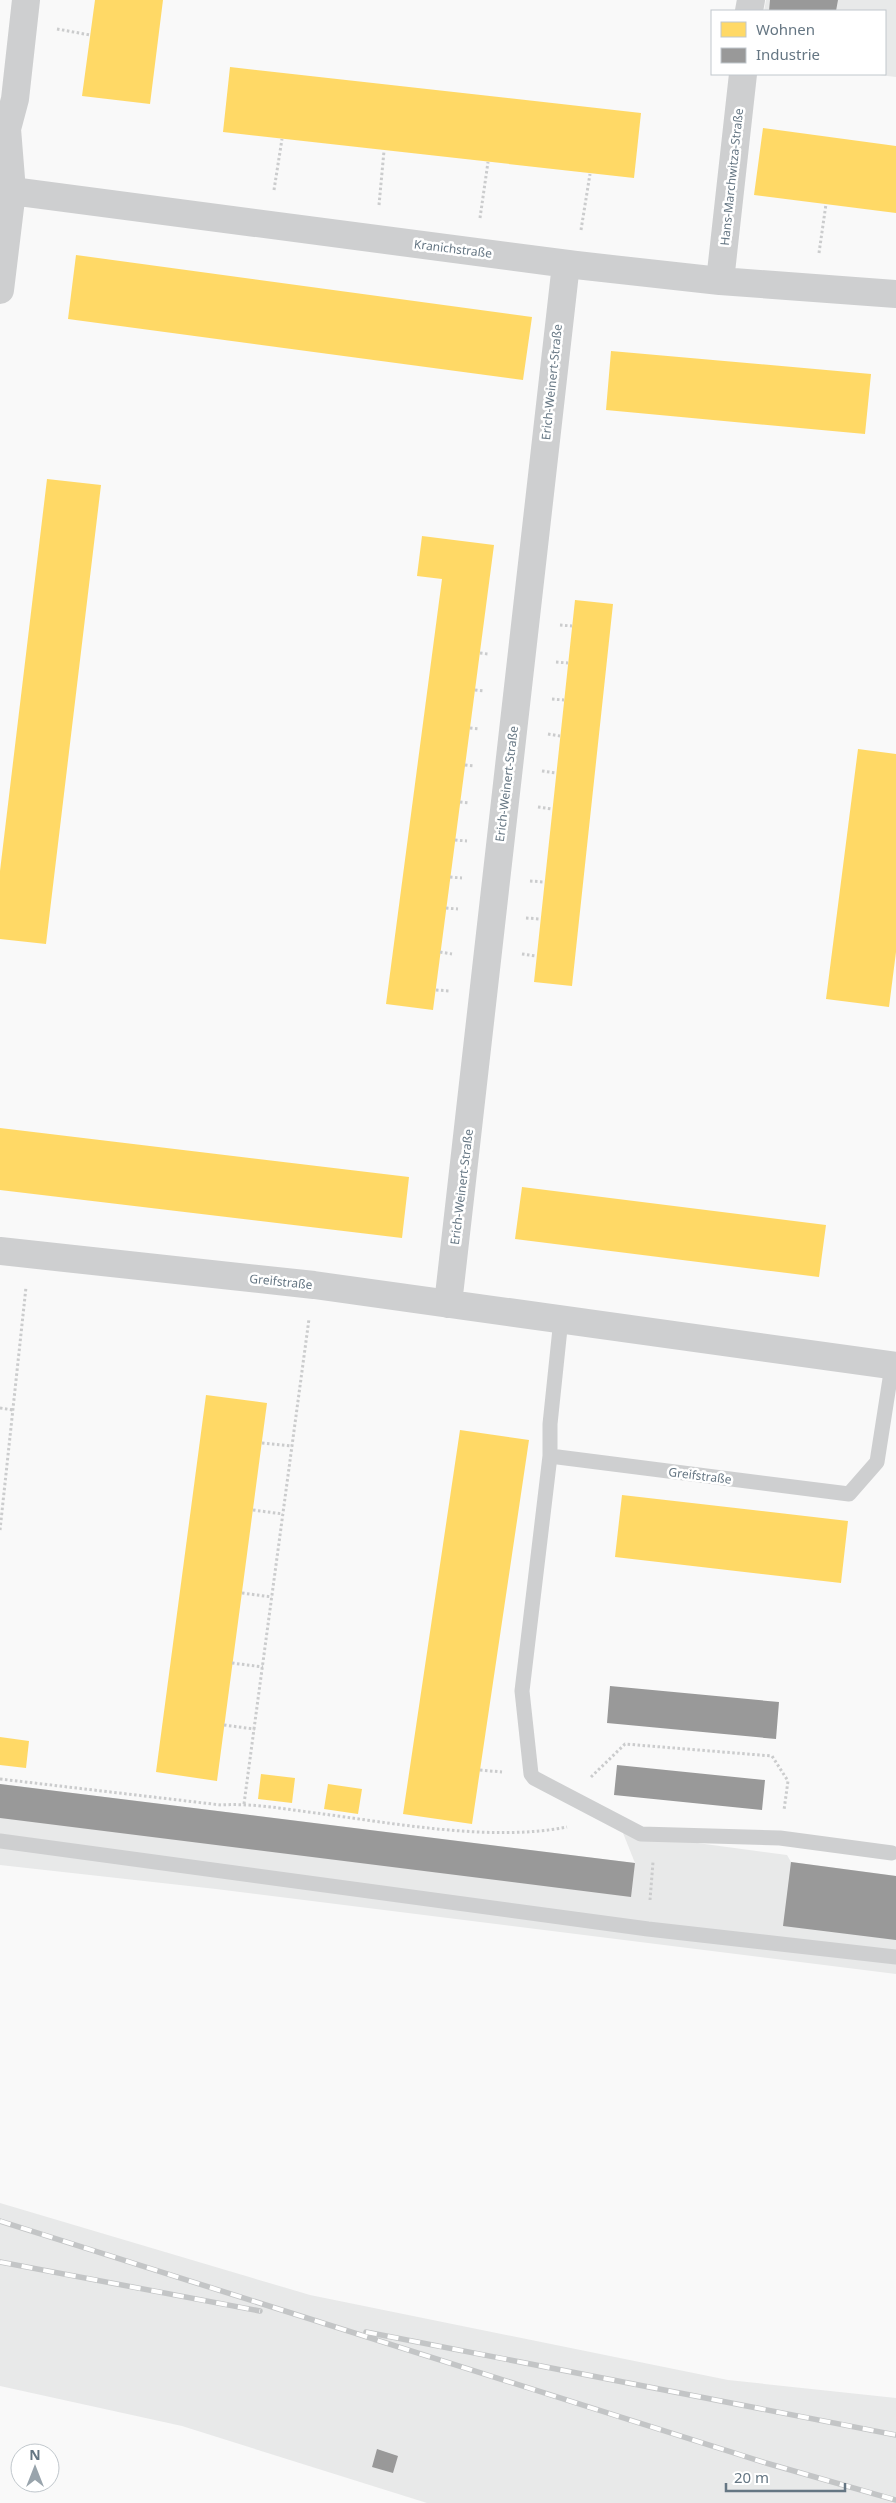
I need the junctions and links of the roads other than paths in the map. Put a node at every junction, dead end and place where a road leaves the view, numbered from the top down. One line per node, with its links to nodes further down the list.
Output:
1 (26, 0): 3 (street)
2 (743, 75): 6 (street, Hans-Marchwitza-Straße)
3 (4, 127): 4 (street)
4 (12, 191): 5 (street, Kranichstraße); 7 (street)
5 (571, 265): 6 (street, Kranichstraße); 10 (street, Erich-Weinert-Straße)
6 (720, 281): 8 (street, Kranichstraße)
7 (0, 290)
8 (896, 294)
9 (0, 1251): 10 (street, Greifstraße)
10 (448, 1304): 11 (street, Greifstraße)
11 (562, 1320): 12 (street, Greifstraße); 13 (lane)
12 (894, 1366): 13 (lane, Greifstraße)
13 (550, 1456): 15 (lane)
14 (0, 1841): 16 (lane)
15 (892, 1853)
16 (896, 1957)

